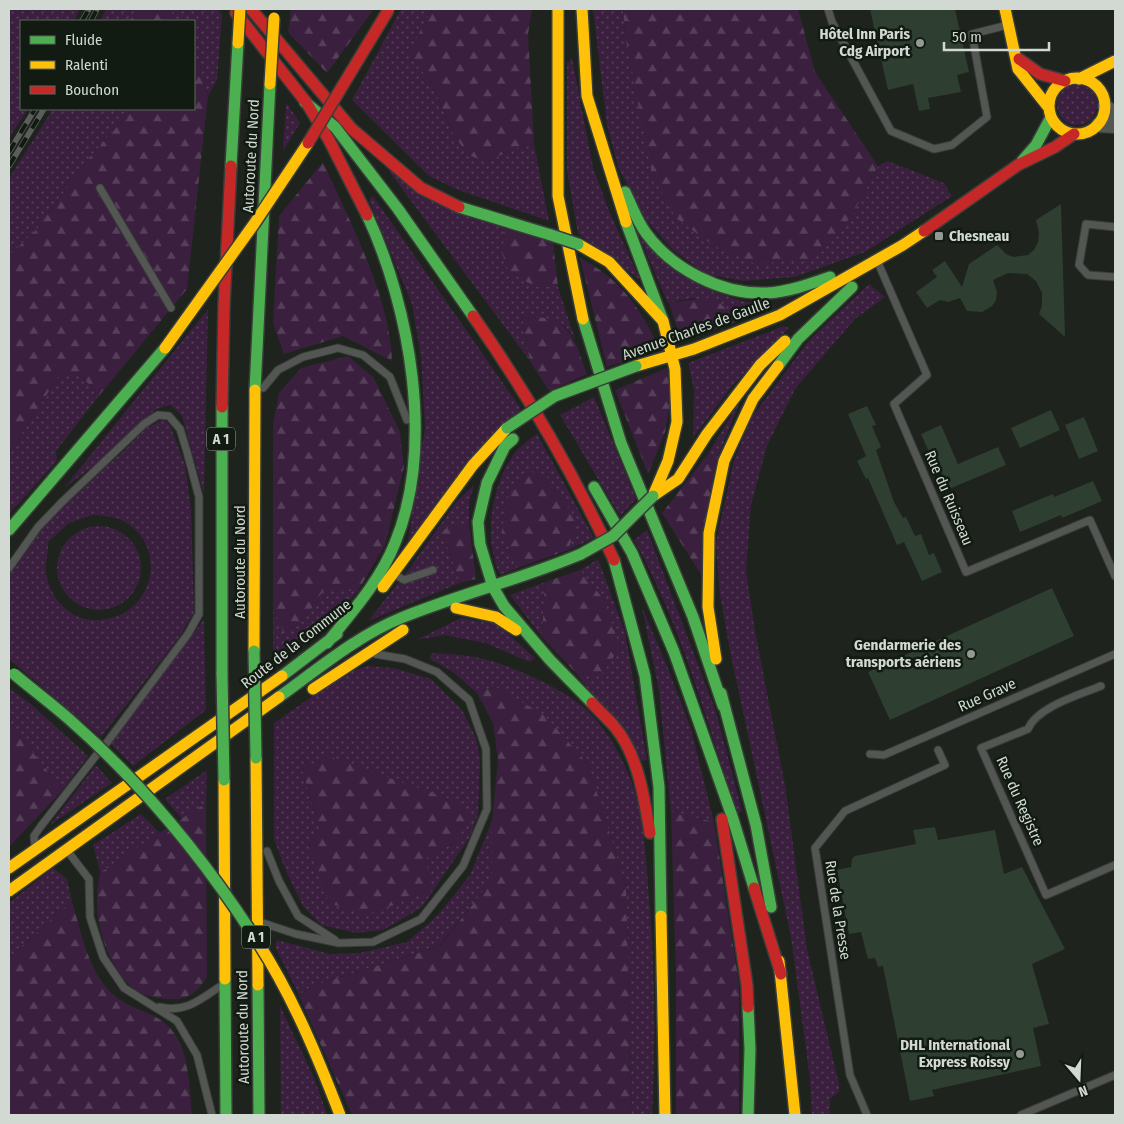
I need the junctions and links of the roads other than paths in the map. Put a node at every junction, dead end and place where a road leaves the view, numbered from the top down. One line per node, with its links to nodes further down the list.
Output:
1 (232, 9): 15 (main road)
2 (240, 9): 70 (main road, Autoroute du Nord / A 1, bridge)
3 (251, 9): 20 (main road)
4 (390, 9): 39 (main road, bridge)
5 (558, 9): 55 (main road)
6 (582, 9): 22 (main road)
7 (828, 9): 10 (lane)
8 (1005, 9): 10 (main road)
9 (275, 13): 33 (main road, Autoroute du Nord / A 1, bridge)
10 (1008, 25): 11 (main road)
11 (1016, 56): 14 (main road); 17 (main road)
12 (1115, 62): 13 (main road); 16 (main road)
13 (1079, 79): 14 (main road); 16 (main road)
14 (1065, 81): 17 (main road)
15 (305, 102): 36 (main road); 66 (main road)
16 (1108, 105): 18 (main road)
17 (1050, 113): 21 (main road); 23 (main road, Avenue Charles de Gaulle)
18 (1098, 125): 19 (street); 21 (main road)
19 (1115, 126)
20 (352, 129): 30 (main road, bridge); 34 (main road)
21 (1074, 134): 23 (main road, Avenue Charles de Gaulle)
22 (609, 162): 26 (main road, Avenue Charles de Gaulle); 30 (main road)
23 (1018, 165): 26 (main road, Avenue Charles de Gaulle)
24 (100, 188): 29 (lane)
25 (1115, 227): 27 (lane)
26 (873, 265): 28 (main road, Avenue Charles de Gaulle); 31 (main road, Avenue Charles de Gaulle); 43 (lane, Rue du Ruisseau)
27 (1115, 277)
28 (852, 287): 38 (main road, Avenue Charles de Gaulle); 55 (main road, Avenue Charles de Gaulle)
29 (171, 308)
30 (663, 321): 31 (main road)
31 (673, 355): 32 (main road, Avenue Charles de Gaulle, bridge); 38 (main road)
32 (584, 386): 35 (main road, Route de la Commune, bridge)
33 (255, 398): 36 (lane); 59 (main road, Autoroute du Nord / A 1, bridge)
34 (549, 410)
35 (510, 433): 42 (main road, Route de la Commune); 44 (main road)
36 (414, 439): 47 (main road)
37 (588, 477): 54 (main road)
38 (652, 496): 44 (main road, bridge)
39 (9, 530)
40 (9, 568): 61 (lane)
41 (433, 570): 42 (lane)
42 (394, 574): 47 (main road, Route de la Commune)
43 (1115, 576)
44 (493, 587): 45 (main road); 50 (main road)
45 (470, 594): 46 (main road); 60 (main road)
46 (456, 608): 48 (main road); 50 (main road)
47 (327, 643): 61 (main road, Route de la Commune)
48 (368, 653): 53 (main road); 68 (lane)
49 (1115, 654): 58 (lane, Rue Grave)
50 (550, 660): 66 (main road)
51 (11, 672): 76 (main road, bridge)
52 (1101, 686): 63 (lane, Rue du Registre)
53 (304, 695)
54 (694, 706): 69 (main road); 78 (main road)
55 (723, 706): 69 (main road)
56 (263, 723): 60 (main road)
57 (938, 750): 80 (lane, Rue de la Presse)
58 (870, 754)
59 (256, 810): 67 (main road, Autoroute du Nord / A 1); 68 (lane)
60 (77, 844): 62 (main road)
61 (35, 851): 64 (main road, Route de la Commune)
62 (67, 851): 65 (main road); 71 (lane)
63 (1115, 865)
64 (9, 868)
65 (9, 891)
66 (662, 907): 77 (main road)
67 (256, 920): 68 (lane); 75 (main road, Autoroute du Nord / A 1)
68 (340, 943)
69 (781, 974): 79 (main road)
70 (225, 982): 71 (lane); 74 (main road, Autoroute du Nord / A 1)
71 (155, 1006): 73 (lane)
72 (1115, 1075): 81 (lane)
73 (212, 1115)
74 (226, 1115)
75 (259, 1115)
76 (340, 1115)
77 (664, 1115)
78 (748, 1115)
79 (795, 1115)
80 (867, 1115)
81 (1021, 1115)

